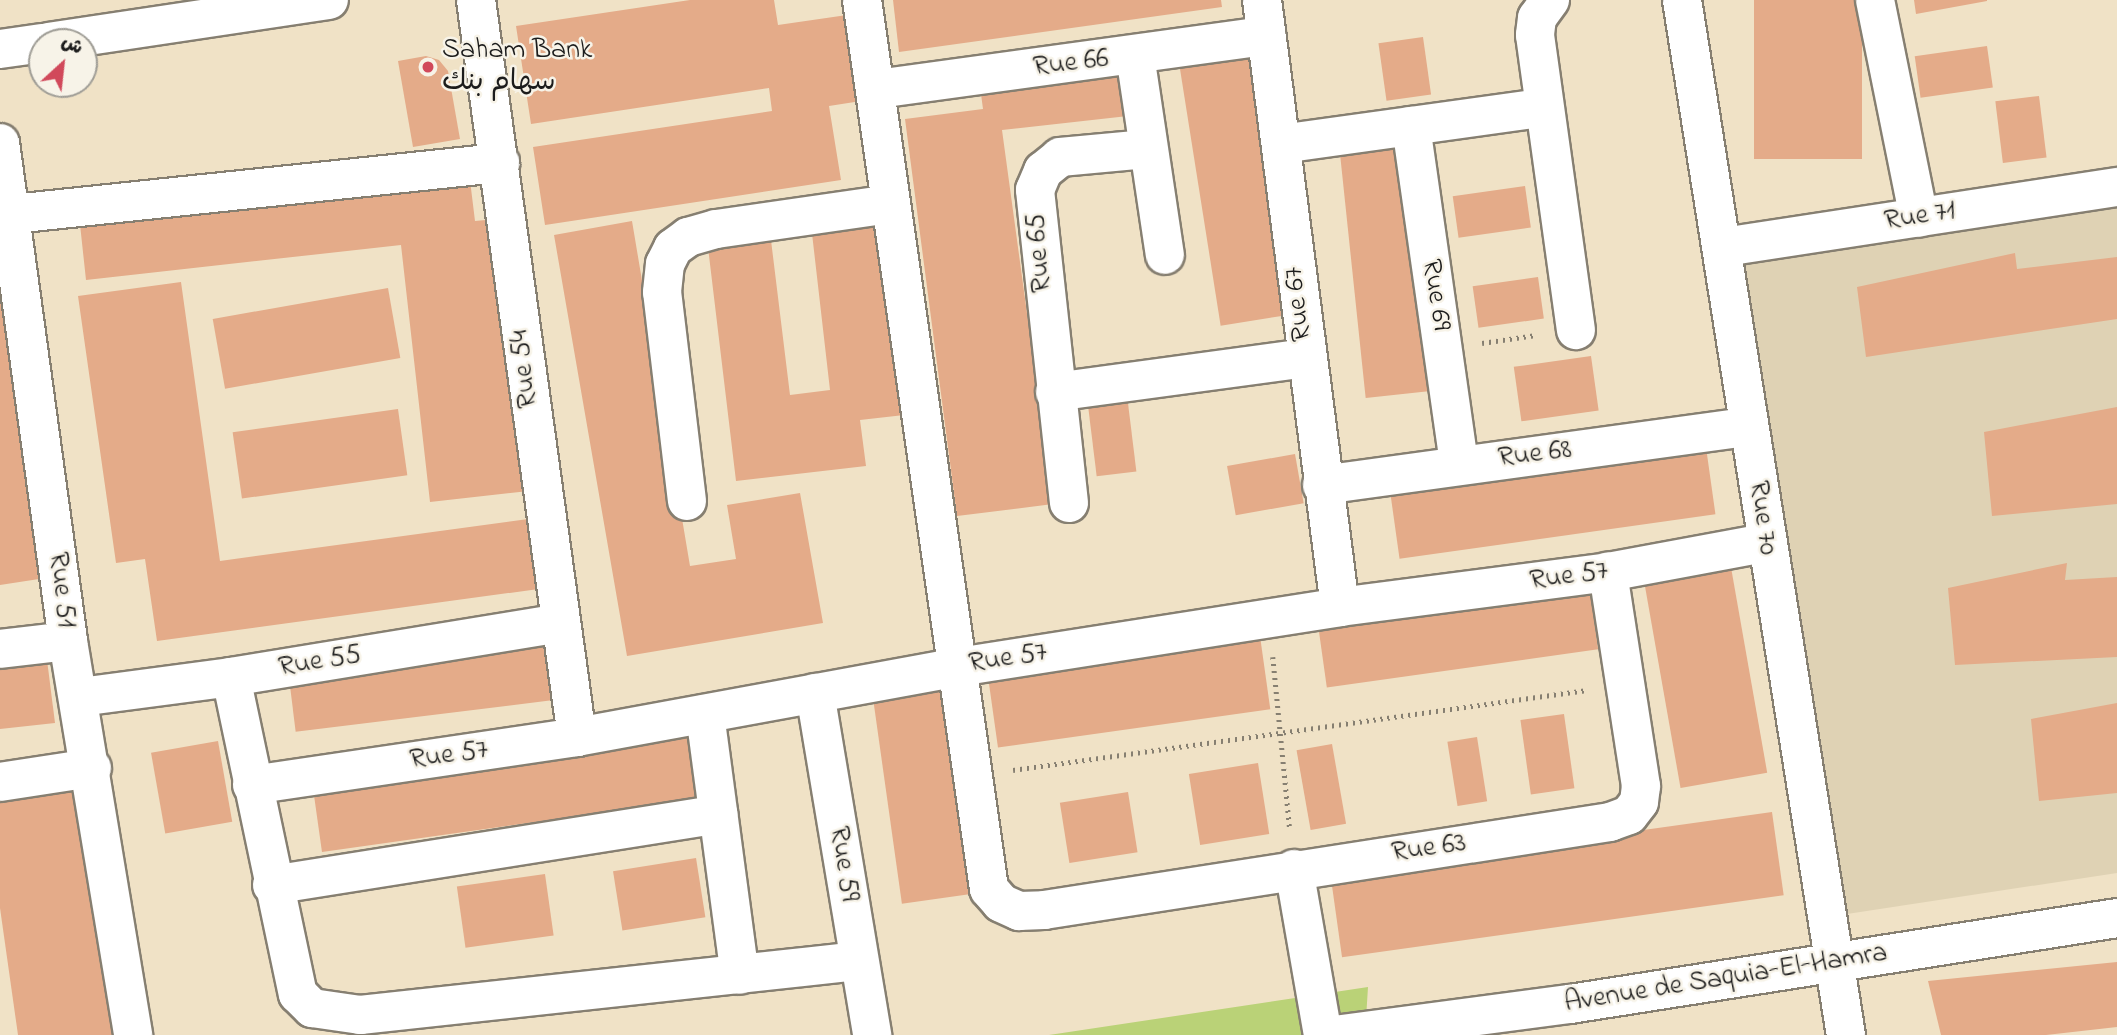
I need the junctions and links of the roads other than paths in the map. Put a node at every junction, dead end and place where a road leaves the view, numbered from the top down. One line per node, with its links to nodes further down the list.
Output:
1 (329, 0): 8 (street)
2 (476, 0): 18 (street, Rue 54)
3 (862, 0): 12 (street)
4 (1550, 0): 13 (street)
5 (1682, 0): 23 (street, Rue 70)
6 (1875, 0): 22 (street)
7 (1264, 18): 11 (street, Rue 66); 16 (street, Rue 67)
8 (98, 35)
9 (28, 45): 10 (street)
10 (0, 49)
11 (1135, 55): 12 (street, Rue 66); 17 (street)
12 (877, 89): 20 (street)
13 (1542, 108): 14 (street); 25 (street)
14 (1411, 126): 16 (street); 29 (street, Rue 69)
15 (0, 143): 21 (street, Rue 51)
16 (1280, 144): 26 (street, Rue 67)
17 (1147, 149): 24 (street); 27 (street, Rue 65)
18 (500, 163): 21 (street); 36 (street, Rue 54)
19 (2117, 187): 22 (street, Rue 71)
20 (890, 204): 31 (street); 39 (street)
21 (13, 214): 37 (street, Rue 51)
22 (1919, 218): 23 (street, Rue 71)
23 (1724, 247): 28 (street, Rue 70)
24 (1165, 255)
25 (1576, 330)
26 (1305, 358): 27 (street); 30 (street, Rue 67)
27 (1055, 392): 32 (street, Rue 65)
28 (1748, 427): 29 (street, Rue 68); 33 (street, Rue 70)
29 (1459, 465): 30 (street, Rue 68)
30 (1322, 485): 35 (street, Rue 67)
31 (687, 502)
32 (1069, 503)
33 (1765, 543): 34 (street, Rue 57); 53 (street, Rue 70)
34 (1608, 572): 35 (street, Rue 57); 49 (street, Rue 63)
35 (1340, 607): 39 (street, Rue 57)
36 (559, 623): 40 (street, Rue 55); 44 (street, Rue 54)
37 (68, 641): 38 (street); 42 (street, Rue 51)
38 (0, 649)
39 (958, 667): 41 (street, Rue 57); 49 (street, Rue 63)
40 (231, 677): 42 (street, Rue 55); 47 (street)
41 (815, 693): 43 (street, Rue 57); 52 (street, Rue 59)
42 (80, 697): 45 (street, Rue 51)
43 (705, 715): 44 (street, Rue 57); 48 (street)
44 (577, 737): 47 (street, Rue 57)
45 (92, 768): 46 (street); 55 (street, Rue 51)
46 (0, 782)
47 (252, 785): 50 (street)
48 (718, 814): 50 (street); 54 (street)
49 (1294, 869): 57 (street)
50 (272, 885): 54 (street)
51 (2117, 918): 53 (street, Avenue de Saquia-El-Hamra)
52 (859, 961): 54 (street); 56 (street, Rue 59)
53 (1832, 962): 58 (street, Avenue de Saquia-El-Hamra); 59 (street, Rue 70)
54 (740, 975)
55 (133, 1035)
56 (872, 1035)
57 (1323, 1035)
58 (1334, 1035)
59 (1846, 1035)

